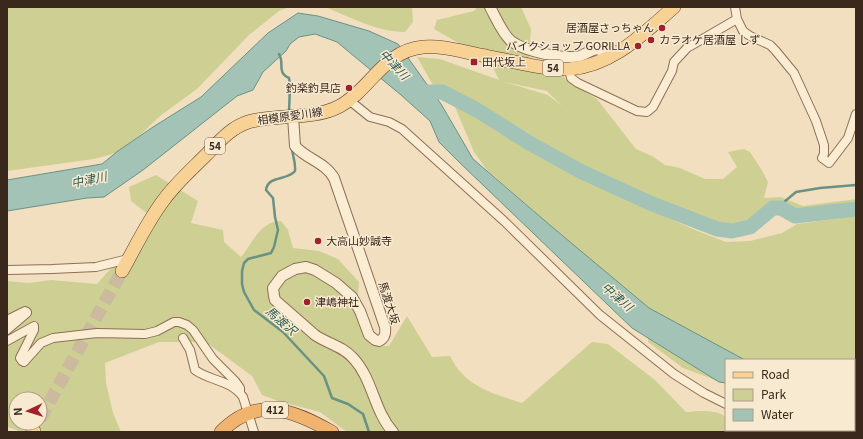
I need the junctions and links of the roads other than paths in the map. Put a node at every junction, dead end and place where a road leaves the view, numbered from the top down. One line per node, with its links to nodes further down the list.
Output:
1 (490, 7): 5 (street)
2 (674, 7): 5 (main road, 54)
3 (736, 7): 4 (street)
4 (738, 19): 6 (street); 8 (street)
5 (606, 59): 6 (main road, 54)
6 (569, 69): 7 (main road, 54)
7 (353, 96): 9 (main road, 相模原愛川線 / 54); 17 (street)
8 (856, 114)
9 (293, 116): 10 (main road, 相模原愛川線 / 54); 22 (street, 馬渡大坂)
10 (125, 265): 11 (street)
11 (7, 270)
12 (7, 320): 13 (street)
13 (7, 330)
14 (183, 338): 16 (street)
15 (7, 341): 16 (street)
16 (240, 392): 18 (street)
17 (725, 404)
18 (248, 414): 19 (highway, 412); 20 (street); 21 (highway, 412)
19 (220, 432)
20 (254, 432)
21 (332, 432)
22 (393, 432)

